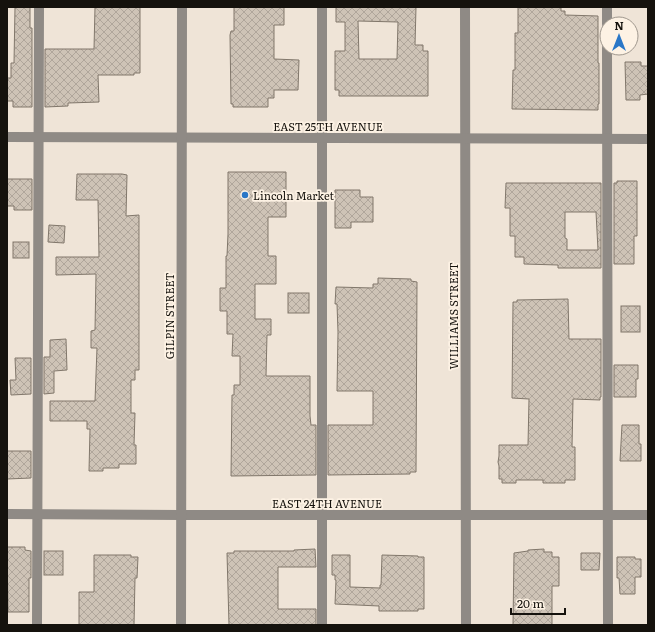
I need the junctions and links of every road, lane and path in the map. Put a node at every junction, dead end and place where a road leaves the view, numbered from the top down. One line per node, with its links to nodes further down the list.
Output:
1 (39, 7): 7 (street)
2 (182, 7): 8 (street, GILPIN STREET)
3 (322, 7): 9 (street)
4 (464, 7): 10 (street, WILLIAMS STREET)
5 (607, 56): 11 (street)
6 (7, 137): 7 (street, EAST 25TH AVENUE)
7 (39, 137): 8 (street, EAST 25TH AVENUE); 14 (street)
8 (182, 137): 9 (street, EAST 25TH AVENUE); 16 (street, GILPIN STREET)
9 (322, 138): 10 (street, EAST 25TH AVENUE); 17 (street)
10 (464, 138): 11 (street, EAST 25TH AVENUE); 15 (street, WILLIAMS STREET)
11 (607, 139): 12 (street, EAST 25TH AVENUE); 18 (street)
12 (648, 139)
13 (7, 514): 14 (street, EAST 24TH AVENUE)
14 (38, 514): 16 (street, EAST 24TH AVENUE); 20 (street)
15 (466, 514): 17 (street, EAST 24TH AVENUE); 18 (street, EAST 24TH AVENUE); 23 (street, WILLIAMS STREET)
16 (180, 515): 17 (street, EAST 24TH AVENUE); 21 (street, GILPIN STREET)
17 (322, 515): 22 (street)
18 (608, 515): 19 (street, EAST 24TH AVENUE); 24 (street)
19 (648, 515)
20 (38, 625)
21 (180, 625)
22 (322, 625)
23 (466, 625)
24 (608, 625)

